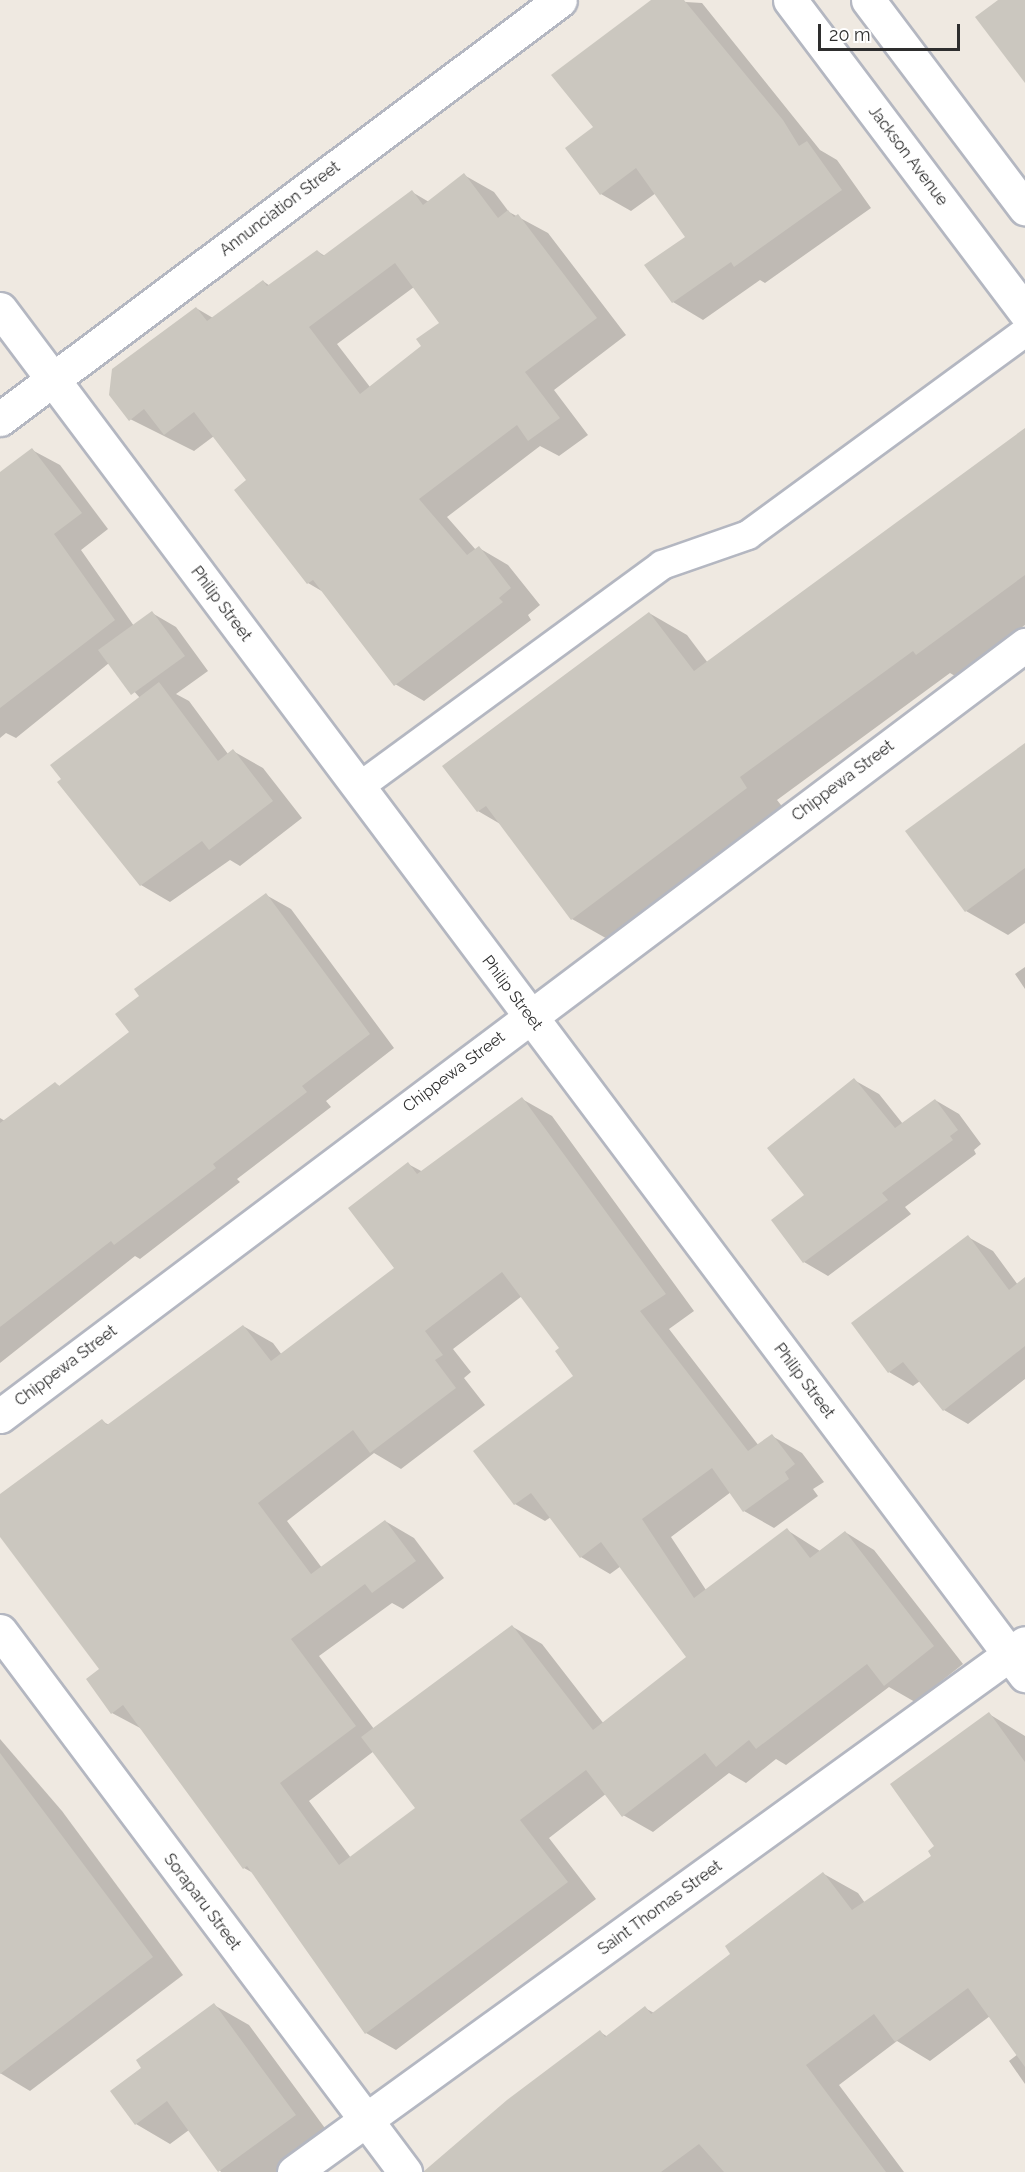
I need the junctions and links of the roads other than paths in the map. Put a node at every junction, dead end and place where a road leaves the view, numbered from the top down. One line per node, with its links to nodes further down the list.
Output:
1 (790, 0): 6 (street, Jackson Avenue)
2 (868, 0): 4 (street)
3 (546, 4): 8 (street, Annunciation Street)
4 (1025, 207)
5 (0, 309): 8 (street, Philip Street)
6 (1025, 312)
7 (1025, 332): 11 (lane)
8 (53, 380): 9 (street, Annunciation Street); 11 (street, Philip Street)
9 (0, 419)
10 (1025, 645): 12 (street, Chippewa Street)
11 (358, 787): 12 (street, Philip Street)
12 (529, 1015): 13 (street, Chippewa Street); 15 (street, Philip Street)
13 (0, 1416)
14 (0, 1631): 16 (street, Soraparu Street)
15 (1020, 1658): 16 (street, Saint Thomas Street)
16 (365, 2121): 17 (street, Saint Thomas Street); 18 (street, Soraparu Street)
17 (294, 2172)
18 (405, 2172)

